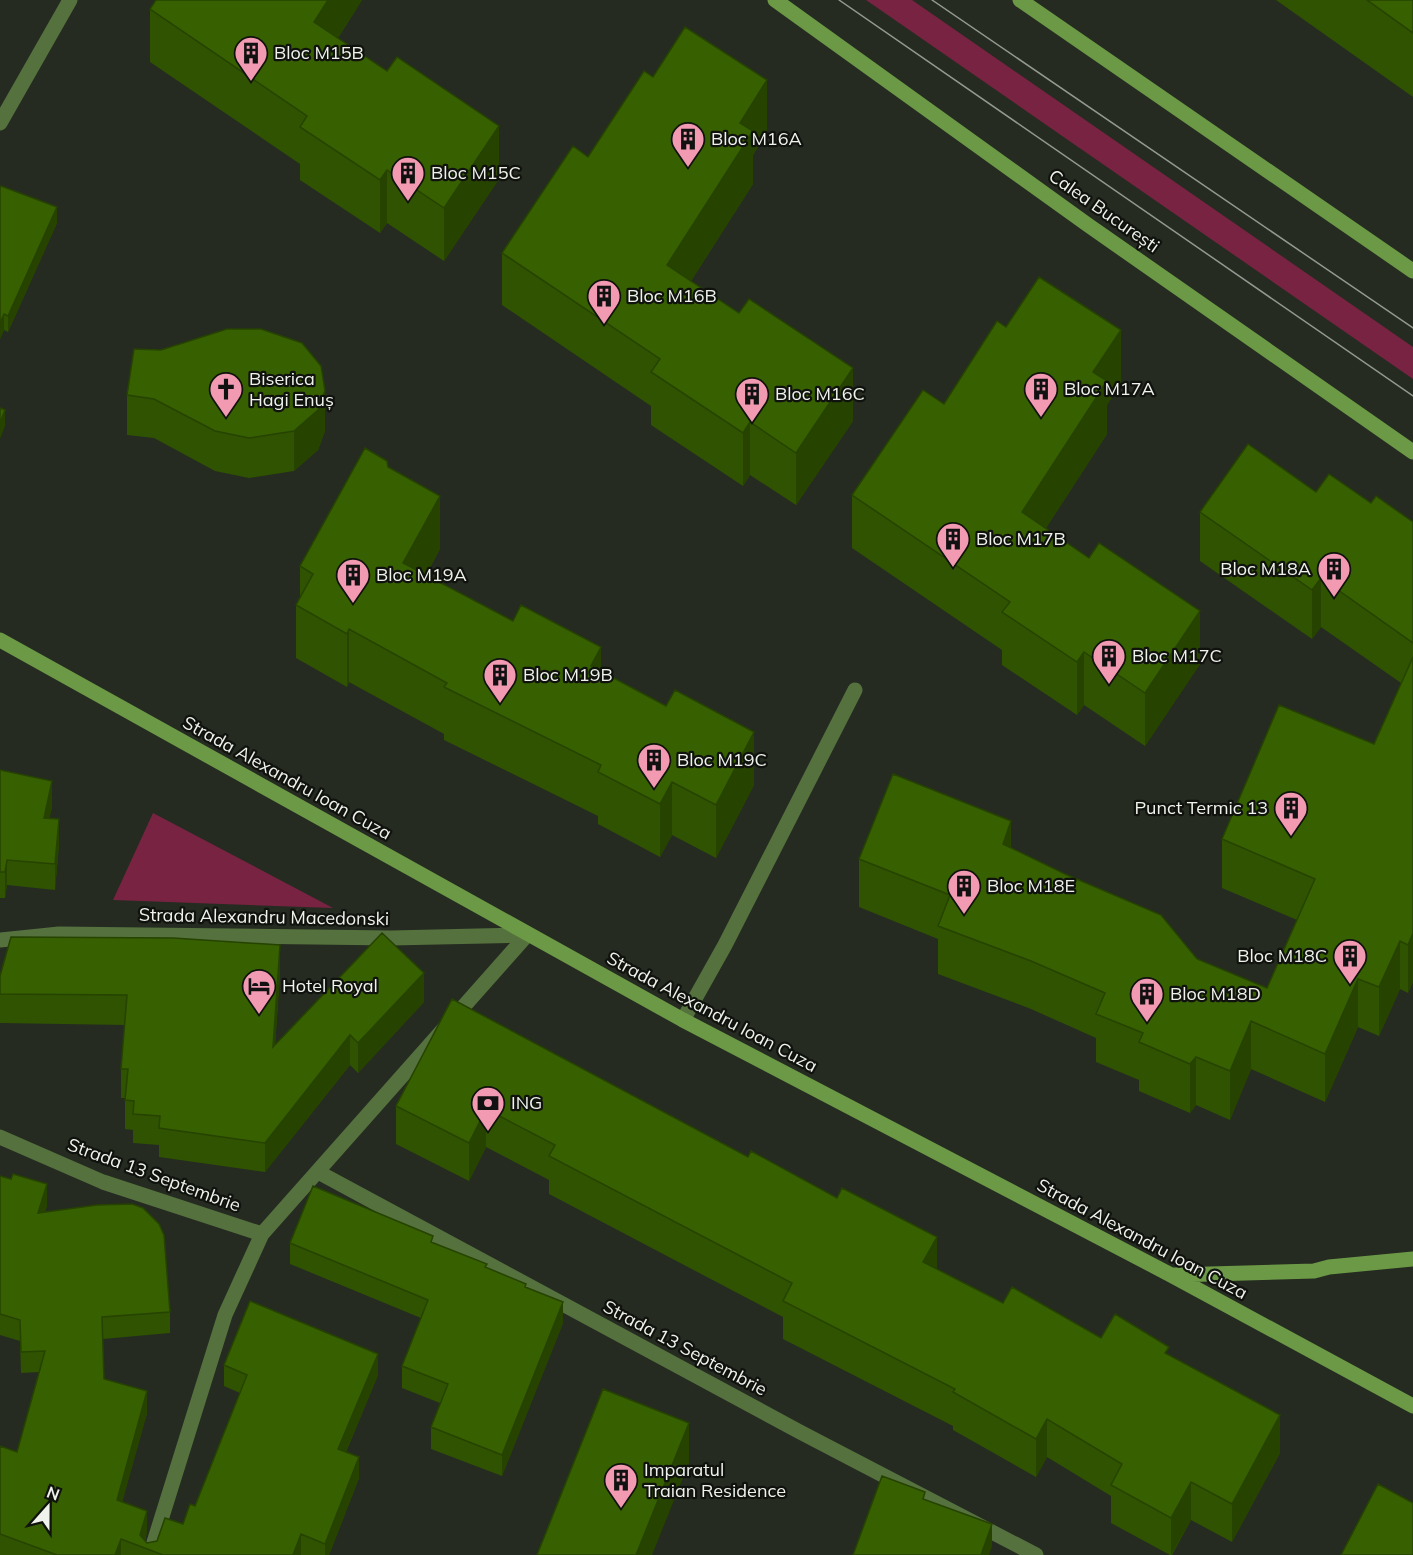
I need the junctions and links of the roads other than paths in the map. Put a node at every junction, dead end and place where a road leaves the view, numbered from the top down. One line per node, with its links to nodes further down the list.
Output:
1 (70, 0): 4 (street)
2 (775, 0): 6 (main road, Calea București)
3 (1020, 0): 5 (main road)
4 (0, 123)
5 (1413, 271)
6 (1413, 452)
7 (0, 640): 9 (main road, Strada Alexandru Ioan Cuza)
8 (855, 690): 11 (street)
9 (527, 935): 10 (street, Strada Alexandru Macedonski); 11 (main road, Strada Alexandru Ioan Cuza); 13 (street)
10 (0, 940)
11 (683, 1020): 16 (main road, Strada Alexandru Ioan Cuza)
12 (0, 1137): 14 (street, Strada 13 Septembrie)
13 (318, 1172): 14 (street); 19 (street, Strada 13 Septembrie)
14 (262, 1234): 18 (street)
15 (1413, 1259): 16 (main road)
16 (1171, 1275): 17 (main road, Strada Alexandru Ioan Cuza)
17 (1413, 1406)
18 (150, 1555)
19 (1035, 1555)

